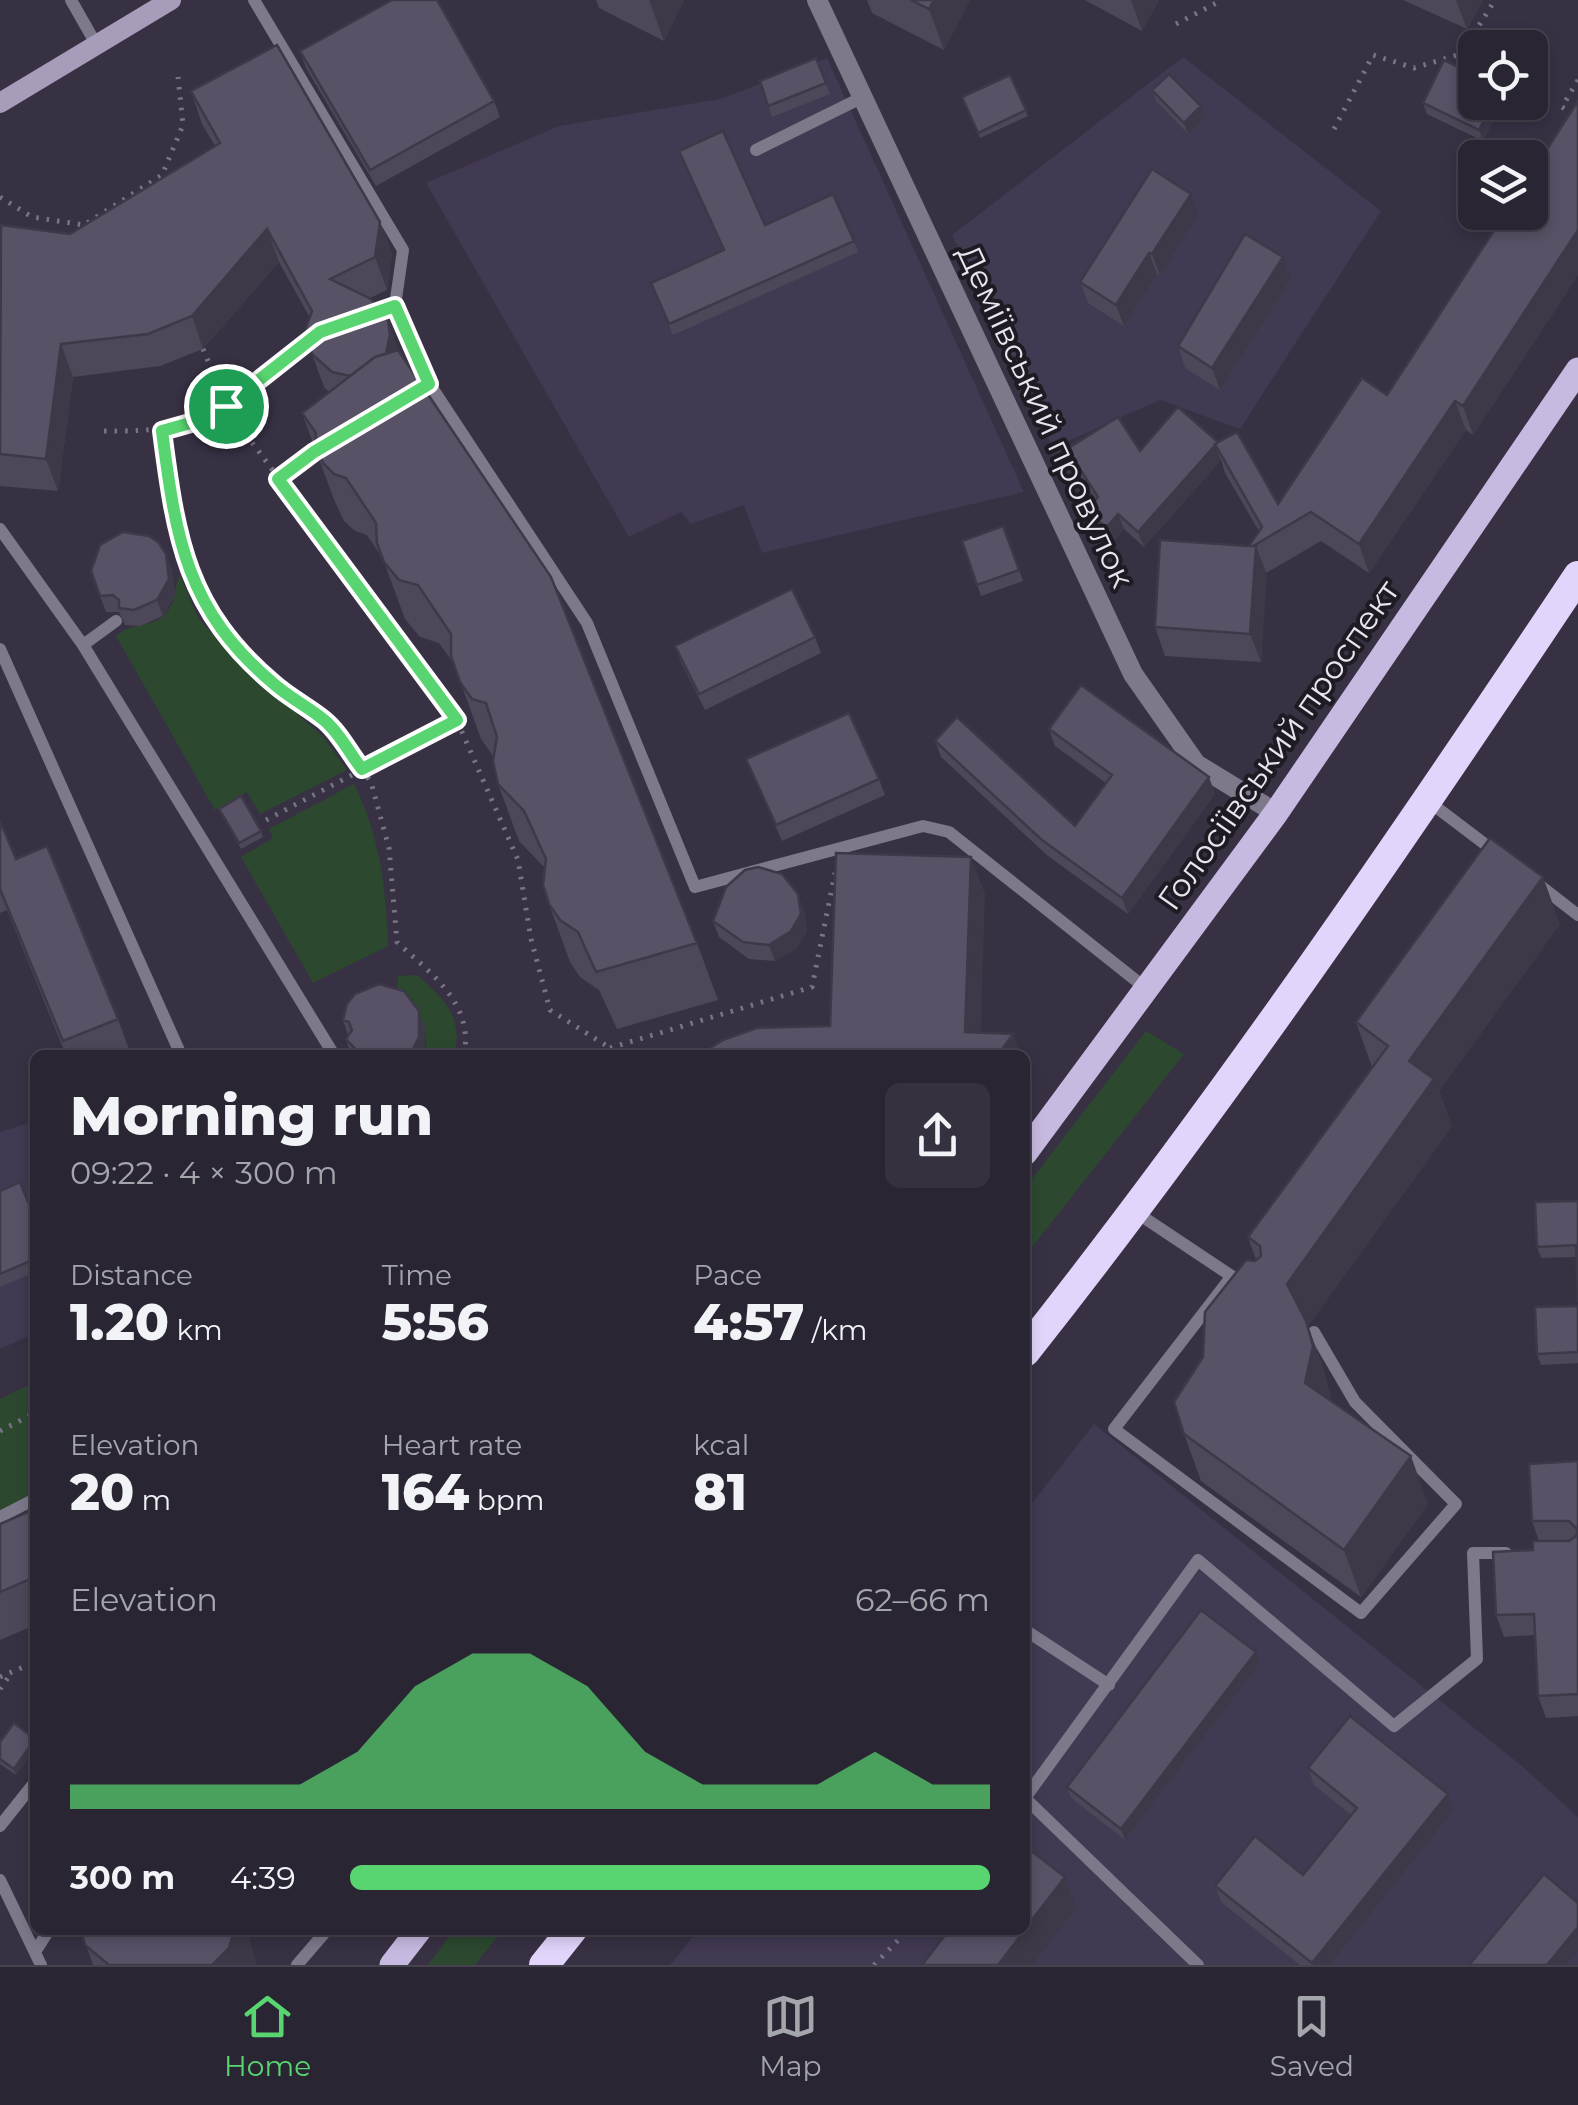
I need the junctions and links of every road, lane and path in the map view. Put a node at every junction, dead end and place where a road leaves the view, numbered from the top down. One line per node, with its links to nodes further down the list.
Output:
1 (71, 0): 8 (lane)
2 (171, 0): 8 (street)
3 (254, 0): 35 (lane)
4 (817, 0): 11 (street, Деміївський провулок)
5 (1222, 0): 7 (path)
6 (1495, 0): 14 (path)
7 (1176, 24)
8 (96, 44): 12 (street)
9 (178, 76): 16 (path)
10 (1578, 80): 13 (path)
11 (863, 97): 15 (lane); 33 (street, Деміївський провулок)
12 (0, 103)
13 (1578, 117)
14 (1334, 129)
15 (756, 150)
16 (0, 197)
17 (320, 332): 20 (path)
18 (204, 349): 20 (path)
19 (1578, 370): 33 (main road, Голосіївський проспект)
20 (226, 406): 22 (path); 24 (path)
21 (104, 430): 22 (path)
22 (162, 431): 31 (path)
23 (331, 442): 24 (path)
24 (278, 479): 30 (path)
25 (0, 529): 28 (lane)
26 (1578, 576): 32 (highway)
27 (116, 621): 28 (lane)
28 (83, 645): 42 (lane)
29 (0, 648): 41 (lane)
30 (457, 720): 31 (path); 45 (path)
31 (362, 769): 34 (path); 44 (path)
32 (1428, 801): 36 (lane); 48 (highway)
33 (1276, 813): 39 (main road, Голосіївський проспект)
34 (266, 820)
35 (840, 846): 39 (lane); 46 (path)
36 (1506, 860)
37 (1520, 872): 38 (lane)
38 (1578, 915)
39 (1148, 990): 47 (main road, Голосіївський проспект)
40 (348, 1046): 43 (lane)
41 (179, 1050)
42 (331, 1050)
43 (340, 1050)
44 (465, 1050)
45 (607, 1050)
46 (611, 1050)
47 (1030, 1146)
48 (1134, 1211): 49 (lane); 50 (highway)
49 (1314, 1332)
50 (1030, 1346)
51 (30, 1416): 52 (path)
52 (0, 1431)
53 (30, 1502): 54 (lane)
54 (0, 1517)
55 (1525, 1553): 60 (lane)
56 (1030, 1633): 60 (lane)
57 (30, 1664): 58 (path)
58 (12, 1672): 59 (path); 61 (path)
59 (0, 1678)
60 (1109, 1685): 63 (lane)
61 (0, 1689)
62 (30, 1788): 65 (lane)
63 (1030, 1791)
64 (1030, 1803): 77 (lane)
65 (0, 1826)
66 (0, 1880): 72 (lane)
67 (47, 1935): 72 (lane)
68 (323, 1935): 73 (lane)
69 (415, 1935): 74 (main road)
70 (568, 1935): 75 (highway)
71 (903, 1935): 76 (path)
72 (38, 1959)
73 (297, 1965)
74 (392, 1965)
75 (544, 1965)
76 (874, 1965)
77 (1198, 1965)

